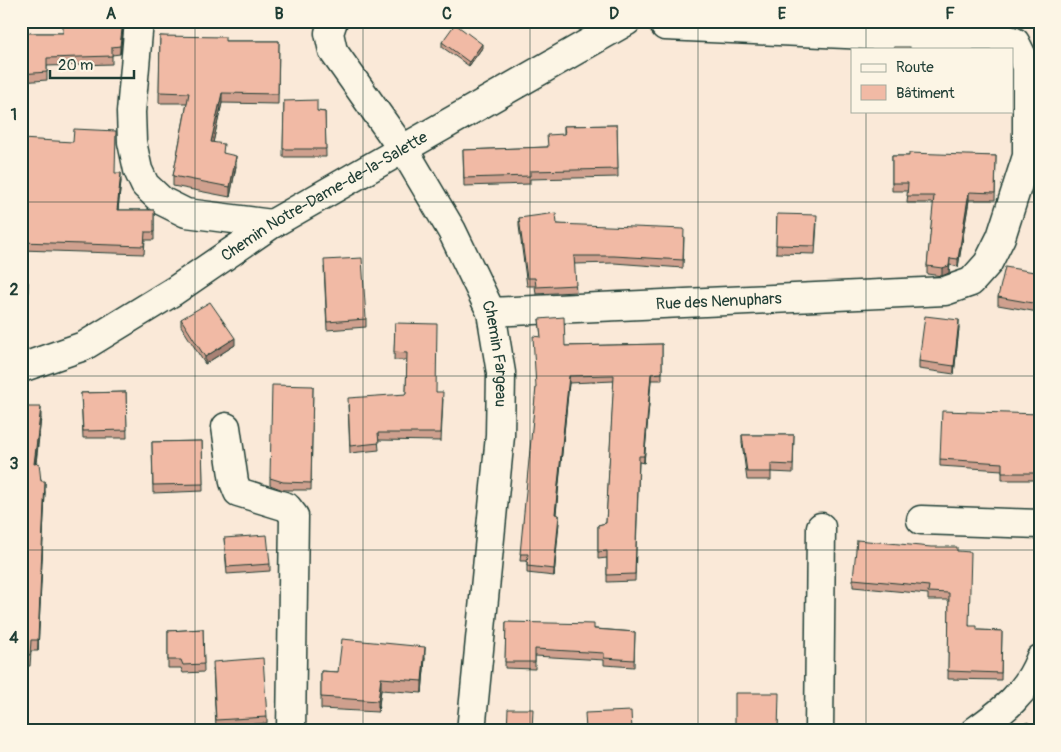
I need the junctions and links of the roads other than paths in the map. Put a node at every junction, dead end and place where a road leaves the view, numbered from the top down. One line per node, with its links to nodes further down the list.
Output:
1 (139, 21): 6 (street)
2 (333, 21): 5 (street, Chemin Fargeau)
3 (628, 21): 5 (street, Chemin Notre-Dame-de-la-Salette)
4 (662, 21): 7 (street, Rue des Nenuphars)
5 (400, 149): 6 (street, Chemin Notre-Dame-de-la-Salette); 7 (street, Chemin Fargeau)
6 (272, 224): 8 (street, Chemin Notre-Dame-de-la-Salette)
7 (491, 312): 15 (street, Chemin Fargeau)
8 (21, 368)
9 (226, 427): 14 (street)
10 (921, 520): 11 (street)
11 (1040, 524)
12 (821, 527): 16 (street)
13 (1040, 659): 17 (street)
14 (291, 731)
15 (471, 731)
16 (819, 731)
17 (975, 731)

